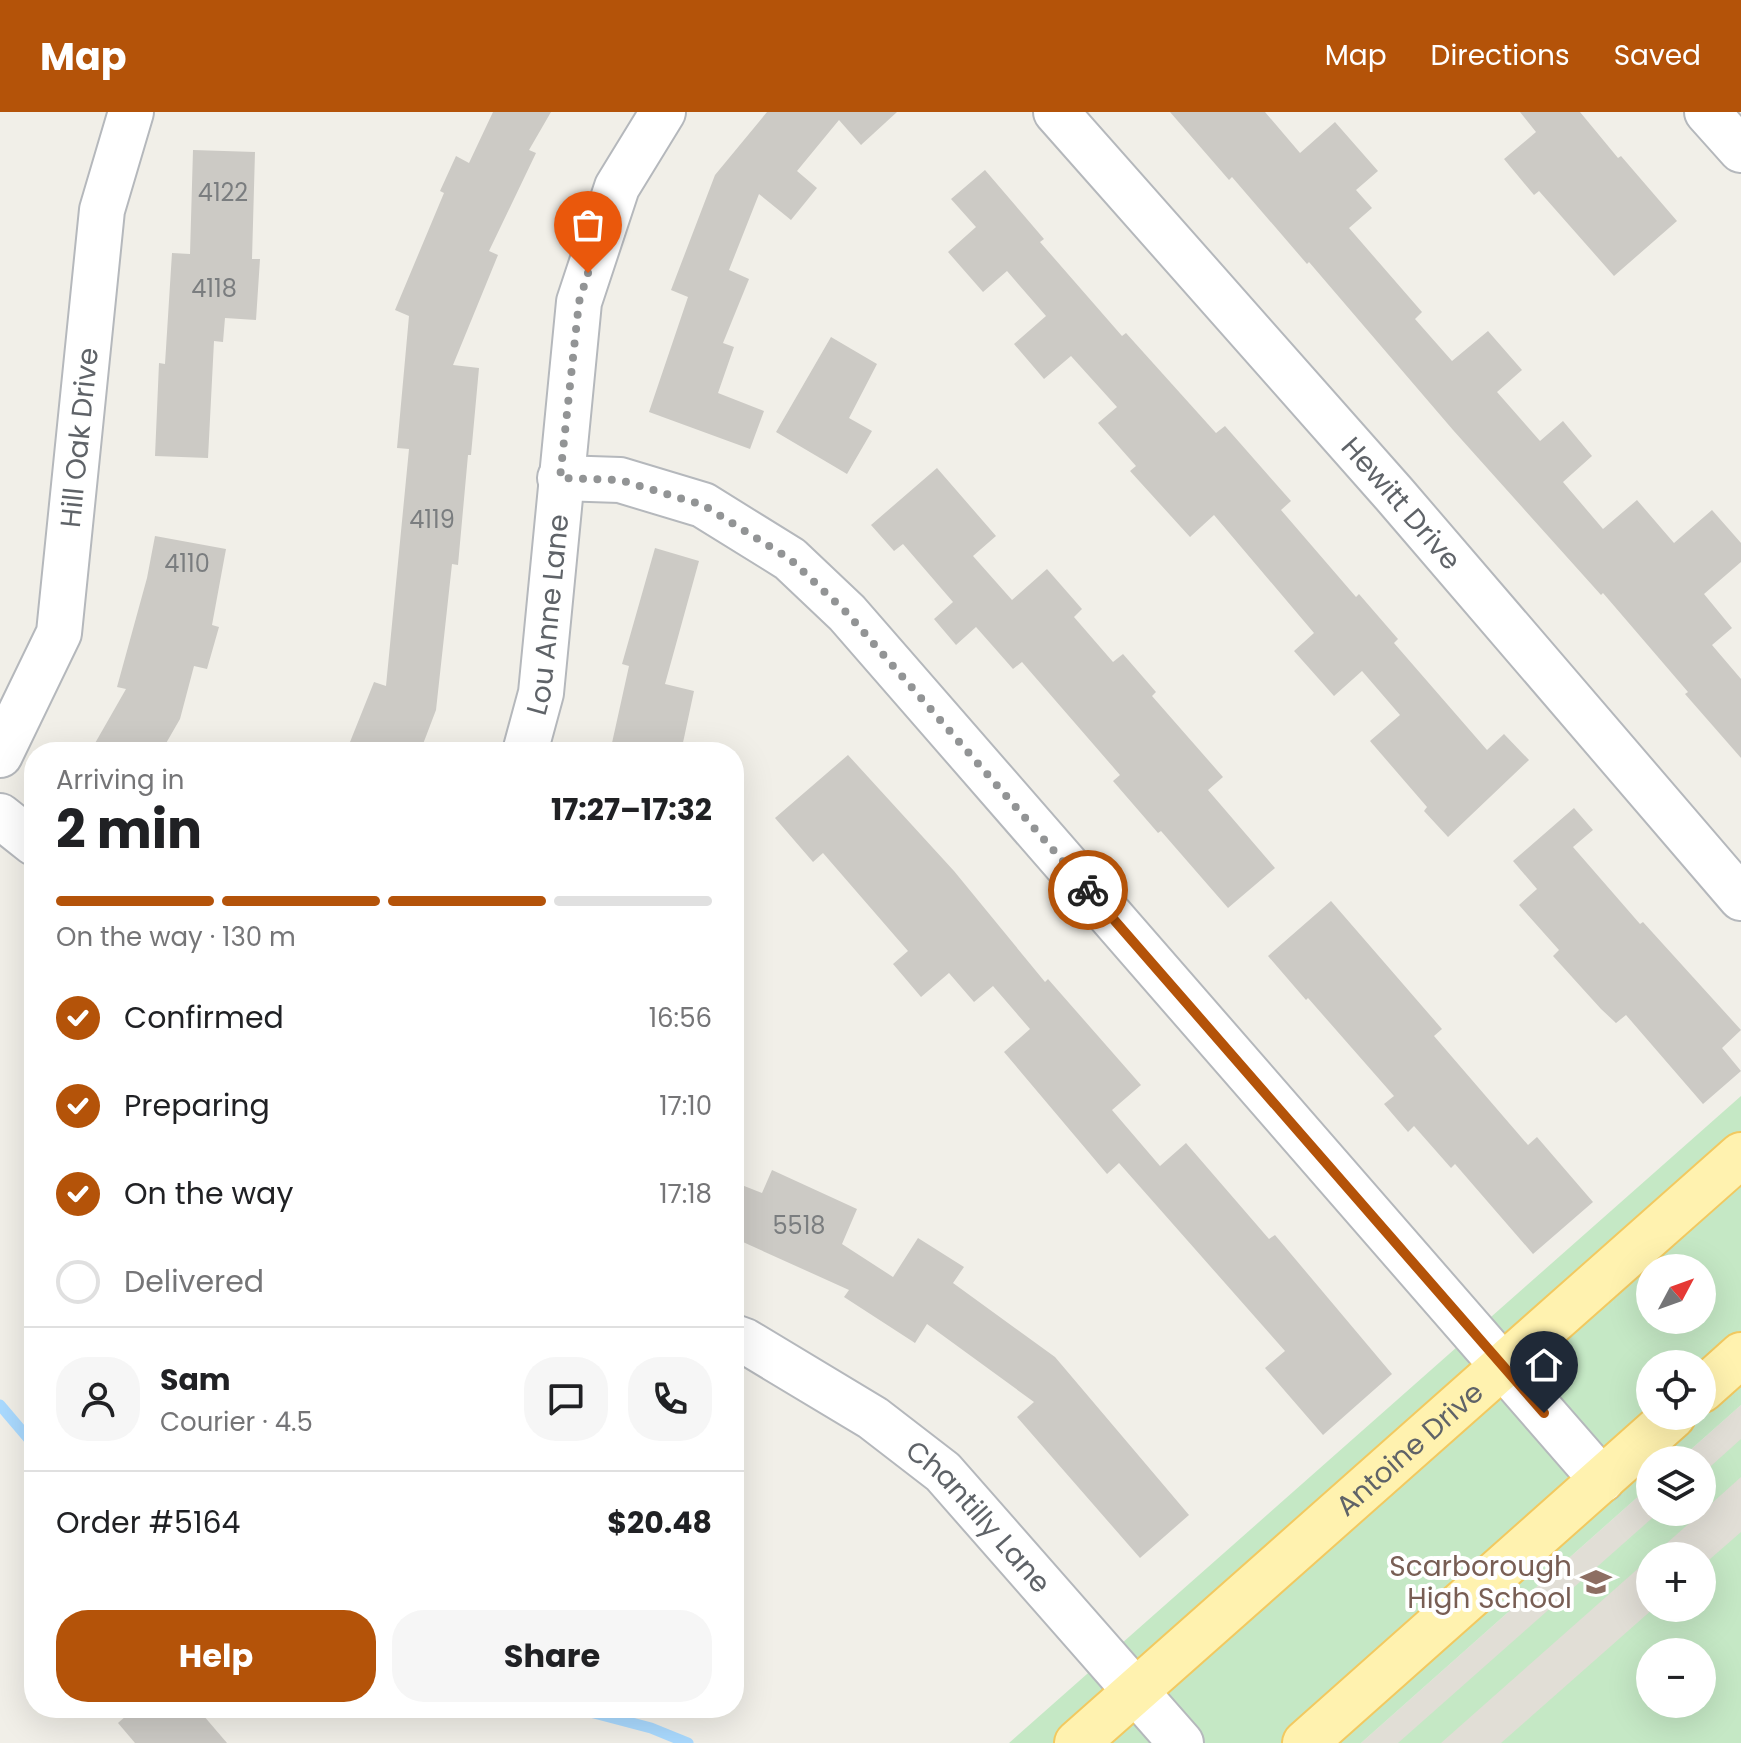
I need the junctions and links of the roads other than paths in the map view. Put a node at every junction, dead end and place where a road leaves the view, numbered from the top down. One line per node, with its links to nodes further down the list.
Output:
1 (131, 112): 8 (street, Hill Oak Drive)
2 (663, 112): 6 (street, Lou Anne Lane)
3 (1056, 112): 11 (street, Hewitt Drive)
4 (1707, 112): 5 (street)
5 (1741, 150)
6 (560, 478): 7 (street, Lou Anne Lane); 15 (street)
7 (528, 742)
8 (0, 755)
9 (0, 816): 10 (street)
10 (24, 835)
11 (1741, 898)
12 (1741, 1155): 15 (main road, Antoine Drive)
13 (744, 1341): 19 (street, Chantilly Lane)
14 (1741, 1355): 16 (main road)
15 (1504, 1367): 18 (street); 19 (main road, Antoine Drive)
16 (1716, 1377)
17 (1657, 1430): 18 (main road)
18 (1602, 1480): 22 (main road)
19 (1135, 1691): 20 (main road, Antoine Drive); 21 (street, Chantilly Lane)
20 (1077, 1743)
21 (1181, 1743)
22 (1305, 1743)

